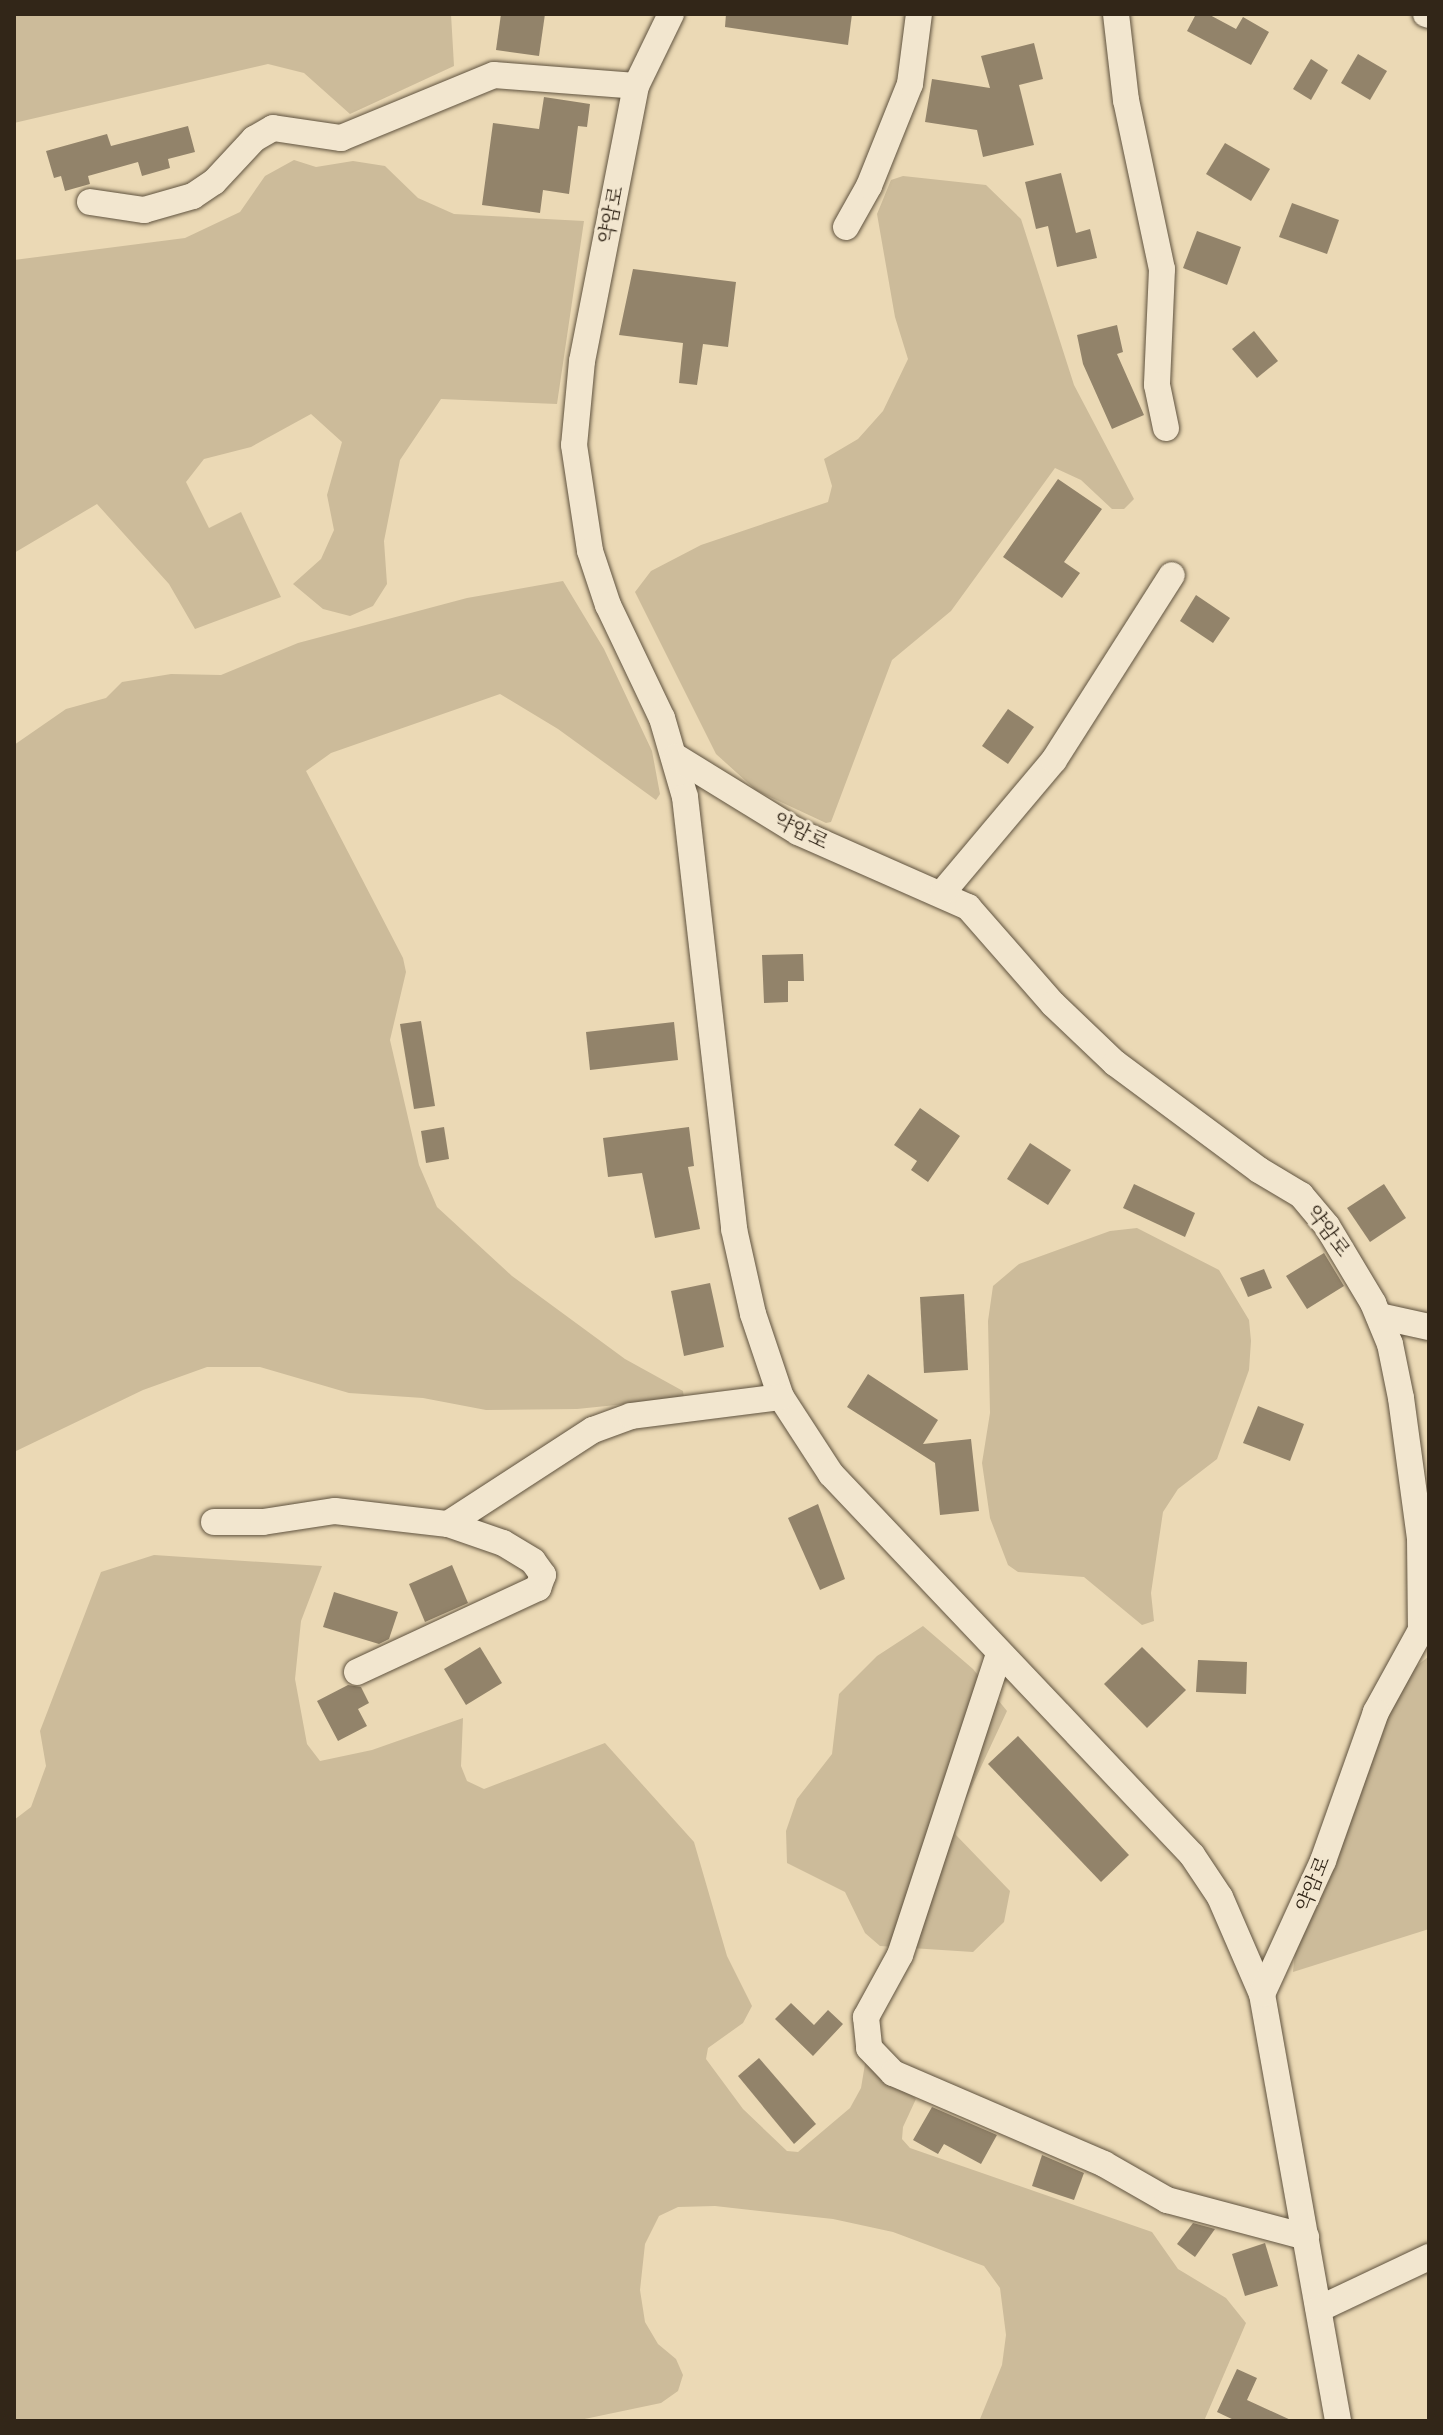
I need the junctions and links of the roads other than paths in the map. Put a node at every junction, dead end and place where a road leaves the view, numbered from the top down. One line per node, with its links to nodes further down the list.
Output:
1 (671, 14): 4 (street, 약암로)
2 (919, 14): 6 (street)
3 (1116, 14): 7 (street)
4 (636, 86): 5 (street); 9 (street, 약암로)
5 (90, 202)
6 (846, 227)
7 (1166, 428)
8 (1172, 575): 10 (street)
9 (676, 757): 10 (street, 약암로); 13 (street, 약암로)
10 (943, 892): 11 (street, 약암로)
11 (1379, 1316): 12 (street); 16 (street, 약암로)
12 (1429, 1327)
13 (781, 1397): 15 (street); 18 (street, 약암로)
14 (214, 1522): 15 (street)
15 (448, 1524): 19 (street)
16 (1424, 1535): 17 (street, 약암로)
17 (1425, 1631): 20 (street, 약암로)
18 (999, 1654): 20 (street, 약암로); 21 (street)
19 (357, 1672)
20 (1262, 1994): 21 (street, 약암로)
21 (1306, 2237): 23 (street, 약암로)
22 (1429, 2257): 23 (street)
23 (1319, 2309): 24 (street, 약암로)
24 (1338, 2421)

